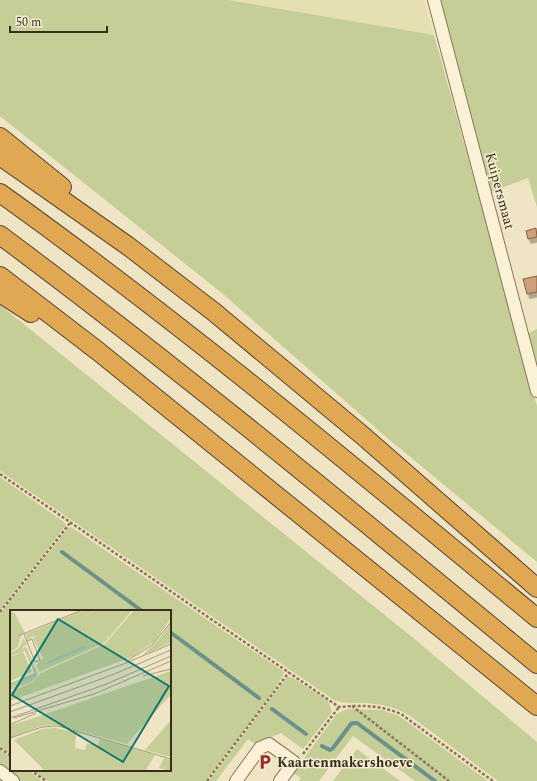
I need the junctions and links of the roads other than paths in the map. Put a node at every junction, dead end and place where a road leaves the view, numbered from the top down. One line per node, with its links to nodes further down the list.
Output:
1 (434, 0): 10 (street, Kuipersmaat)
2 (0, 137): 6 (highway)
3 (0, 156): 6 (highway)
4 (0, 194): 12 (highway)
5 (0, 235): 13 (highway)
6 (128, 246): 11 (highway)
7 (0, 276): 9 (highway)
8 (0, 293): 9 (highway)
9 (137, 384): 14 (highway)
10 (537, 391)
11 (537, 588)
12 (537, 618)
13 (537, 664)
14 (537, 706)
15 (0, 771): 16 (street)
16 (13, 781)
17 (236, 781): 18 (street)
18 (280, 781)

